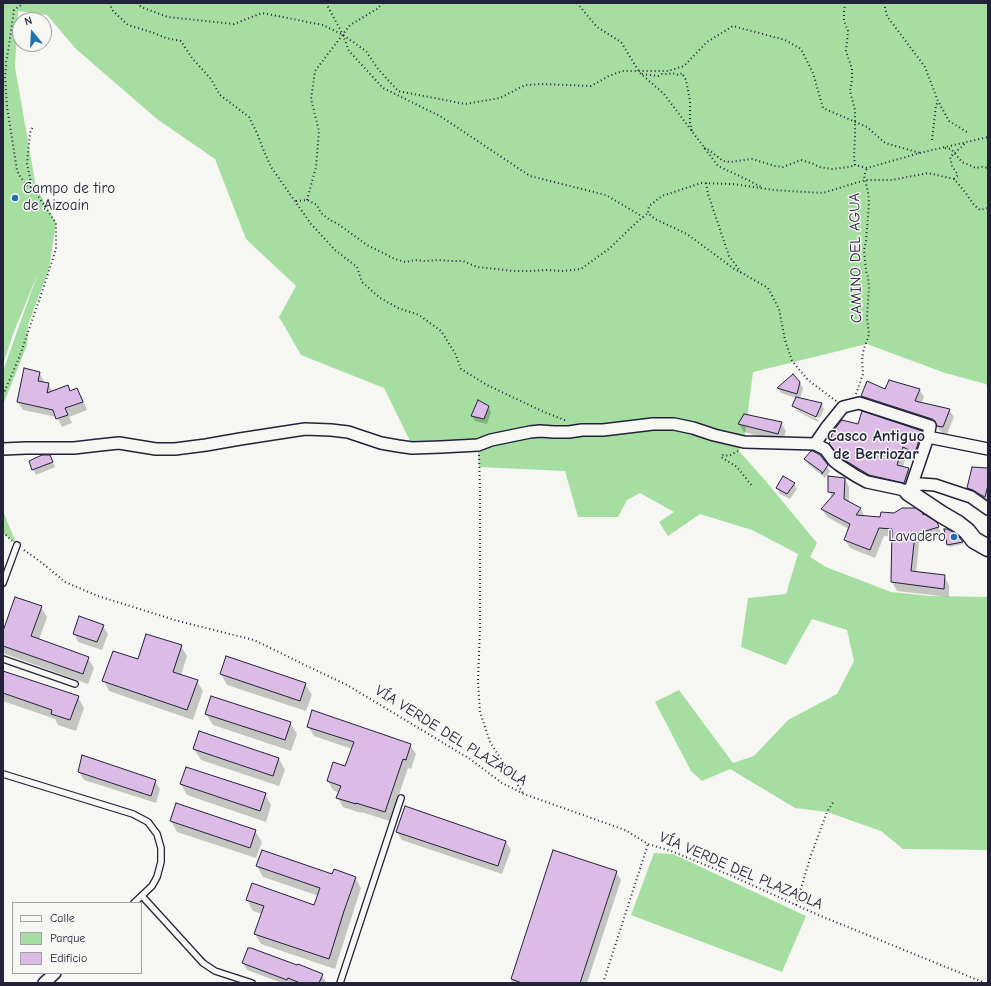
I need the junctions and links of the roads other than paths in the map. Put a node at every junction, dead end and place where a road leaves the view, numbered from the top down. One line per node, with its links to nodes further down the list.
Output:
1 (928, 438): 2 (street); 4 (street); 5 (street)
2 (815, 444): 3 (street); 5 (street)
3 (3, 449)
4 (988, 449)
5 (910, 489): 6 (street); 8 (street)
6 (988, 509)
7 (16, 545): 9 (lane)
8 (988, 548)
9 (3, 583)
10 (3, 659): 11 (lane)
11 (75, 684)
12 (3, 774): 14 (lane)
13 (401, 798): 19 (lane)
14 (142, 896): 15 (lane); 18 (lane)
15 (135, 902)
16 (54, 974): 17 (street)
17 (44, 983)
18 (252, 983)
19 (340, 983)

